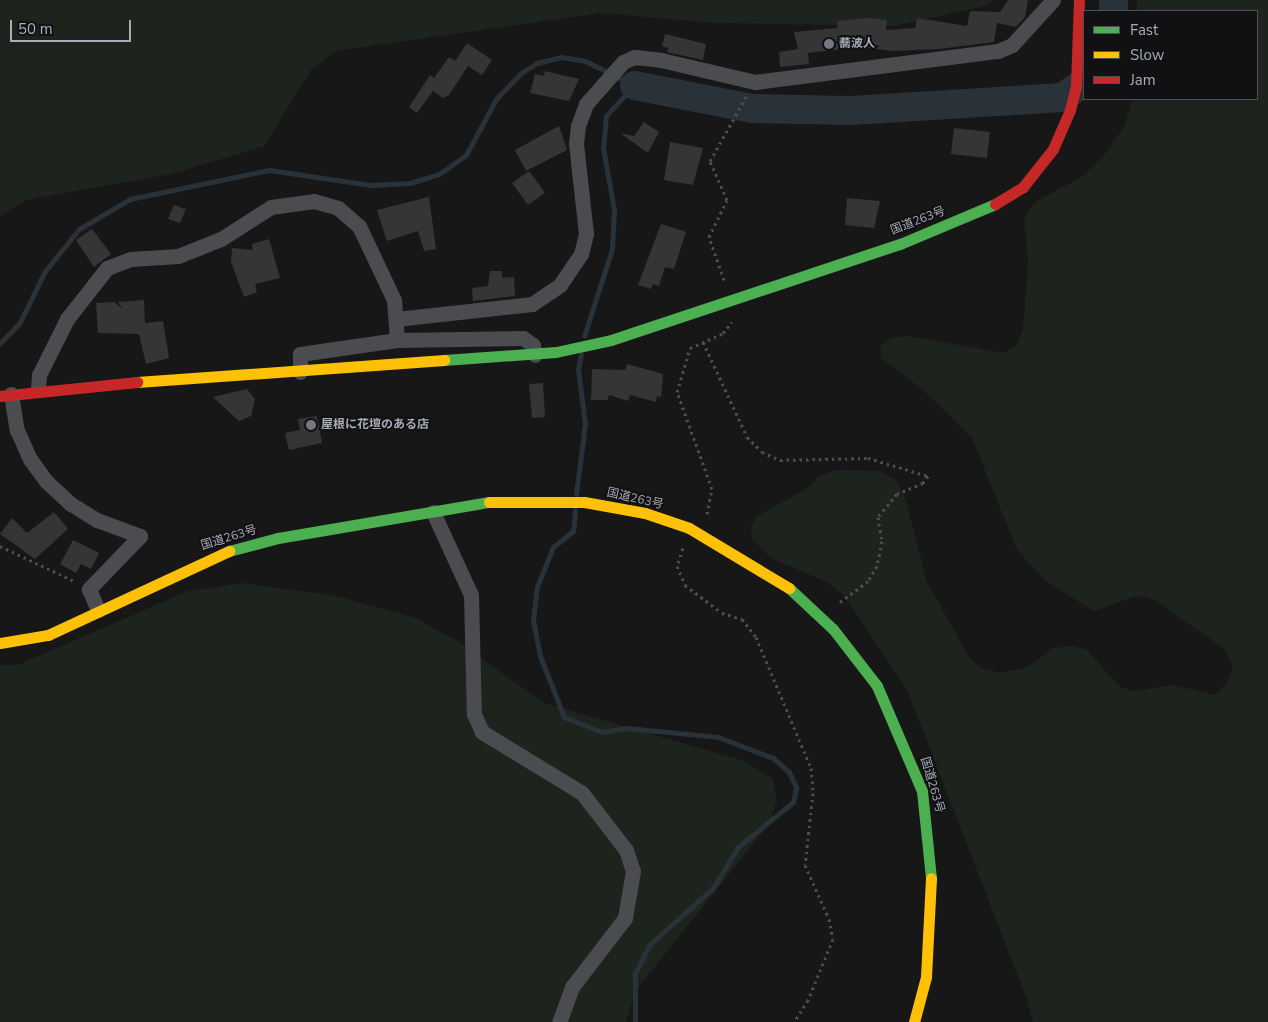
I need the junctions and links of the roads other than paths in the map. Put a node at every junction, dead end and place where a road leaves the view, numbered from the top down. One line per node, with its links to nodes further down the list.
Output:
1 (1052, 0): 3 (street)
2 (1078, 0): 5 (highway, 国道263号)
3 (396, 319): 4 (street); 7 (street)
4 (397, 340): 5 (street); 6 (street)
5 (535, 355): 6 (highway, 国道263号)
6 (300, 372): 7 (highway, 国道263号)
7 (38, 389): 8 (highway, 国道263号)
8 (6, 395): 10 (street)
9 (433, 512): 10 (highway, 国道263号); 12 (street); 13 (highway, 国道263号, bridge)
10 (98, 610): 11 (highway, 国道263号)
11 (0, 643)
12 (559, 1022)
13 (914, 1022)

